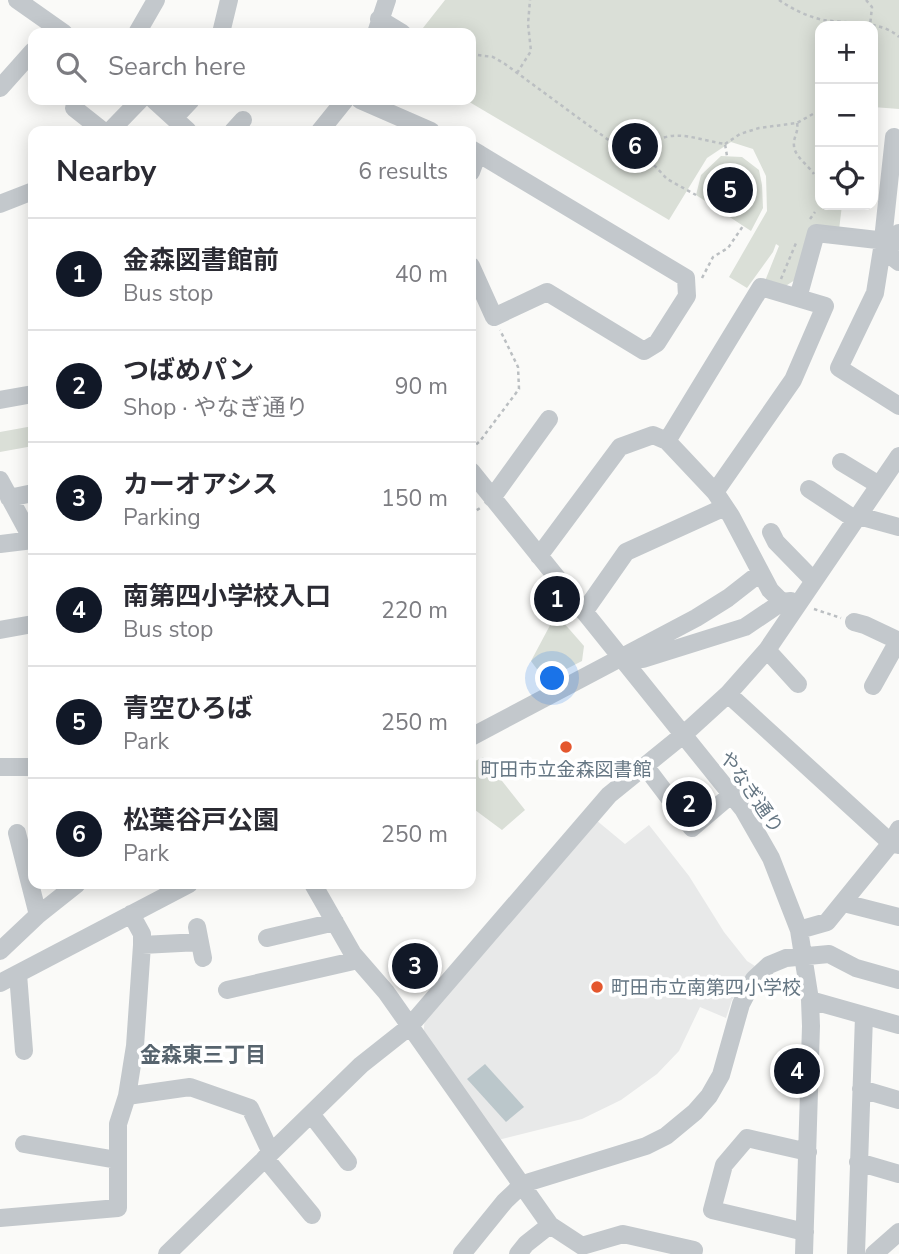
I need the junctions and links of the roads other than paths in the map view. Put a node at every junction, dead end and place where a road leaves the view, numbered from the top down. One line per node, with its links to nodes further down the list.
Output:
1 (17, 0): 6 (street)
2 (156, 0): 7 (street)
3 (229, 0): 8 (street)
4 (387, 0): 5 (street)
5 (377, 26)
6 (52, 28)
7 (140, 28)
8 (217, 28)
9 (28, 57): 10 (street)
10 (0, 88)
11 (135, 105): 19 (street)
12 (160, 105): 17 (street)
13 (186, 105): 17 (street)
14 (341, 105): 21 (street)
15 (371, 105): 22 (street)
16 (74, 108): 18 (street)
17 (174, 118): 20 (street)
18 (97, 126)
19 (115, 126)
20 (183, 126)
21 (324, 126)
22 (420, 126)
23 (894, 137): 28 (street)
24 (476, 152): 30 (street)
25 (28, 193): 26 (street)
26 (0, 204)
27 (899, 233): 28 (street)
28 (882, 245): 29 (street); 31 (street); 34 (street)
29 (899, 262)
30 (476, 277)
31 (798, 298): 36 (street); 45 (street)
32 (28, 395): 33 (street)
33 (0, 400)
34 (899, 406)
35 (549, 419): 44 (street)
36 (667, 441): 45 (street); 52 (street)
37 (899, 456): 40 (street)
38 (841, 462): 40 (street)
39 (476, 477): 44 (street, やなぎ通り)
40 (879, 485): 46 (street)
41 (809, 489): 46 (street)
42 (4, 493): 43 (street); 48 (street)
43 (28, 493)
44 (492, 498): 52 (street, やなぎ通り)
45 (720, 500): 53 (street); 57 (street)
46 (857, 518): 47 (street); 54 (street)
47 (899, 527)
48 (28, 532)
49 (771, 532): 54 (street)
50 (28, 541): 51 (street)
51 (0, 544)
52 (539, 556): 57 (street, やなぎ通り)
53 (760, 573): 56 (street); 58 (street)
54 (814, 581): 55 (street)
55 (802, 599): 56 (street); 64 (street)
56 (782, 602): 62 (street)
57 (584, 612): 65 (street, やなぎ通り)
58 (696, 618): 62 (street); 65 (street)
59 (854, 622): 63 (street)
60 (28, 625): 61 (street)
61 (0, 630)
62 (712, 638): 65 (street)
63 (898, 641): 67 (street)
64 (767, 650): 66 (street); 68 (street)
65 (622, 659): 69 (street); 70 (street, やなぎ通り)
66 (798, 684)
67 (873, 686)
68 (728, 694): 70 (street); 76 (street)
69 (476, 734)
70 (683, 734): 71 (street); 74 (street, やなぎ通り)
71 (645, 766): 74 (street); 101 (street)
72 (0, 767): 73 (street)
73 (28, 767)
74 (732, 794): 87 (street, やなぎ通り)
75 (17, 833): 77 (street)
76 (896, 839): 82 (street)
77 (28, 876)
78 (31, 889): 84 (street)
79 (71, 889): 84 (street)
80 (316, 889): 86 (street)
81 (154, 893): 83 (street)
82 (844, 903): 85 (street); 87 (street)
83 (131, 914): 90 (street); 94 (street)
84 (38, 915): 91 (street)
85 (899, 917)
86 (335, 922): 88 (street); 93 (street)
87 (799, 930): 92 (street, やなぎ通り)
88 (267, 938)
89 (200, 942): 90 (street)
90 (142, 945): 104 (street)
91 (0, 951)
92 (804, 955): 95 (street); 98 (street, やなぎ通り); 114 (street)
93 (358, 960): 97 (street); 101 (street)
94 (18, 974): 96 (street); 102 (street)
95 (899, 980)
96 (0, 983)
97 (227, 990)
98 (810, 1000): 99 (street); 108 (street, やなぎ通り)
99 (864, 1016): 100 (street); 103 (street)
100 (899, 1026)
101 (409, 1027): 106 (street); 114 (street)
102 (24, 1051)
103 (861, 1089): 105 (street); 112 (street)
104 (127, 1096): 109 (street); 110 (street)
105 (899, 1100)
106 (310, 1114): 109 (street); 111 (street)
107 (24, 1144): 110 (street)
108 (808, 1152): 118 (street, やなぎ通り); 118 (street)
109 (268, 1156): 115 (street); 120 (street)
110 (117, 1160): 116 (street)
111 (348, 1162)
112 (858, 1162): 113 (street); 125 (street)
113 (899, 1174)
114 (523, 1184): 117 (street); 121 (street)
115 (312, 1215)
116 (0, 1218)
117 (550, 1225): 122 (street); 123 (street)
118 (805, 1232): 124 (street, やなぎ通り)
119 (899, 1232): 126 (street)
120 (167, 1254)
121 (462, 1254)
122 (518, 1254)
123 (693, 1254)
124 (804, 1254)
125 (856, 1254)
126 (874, 1254)

